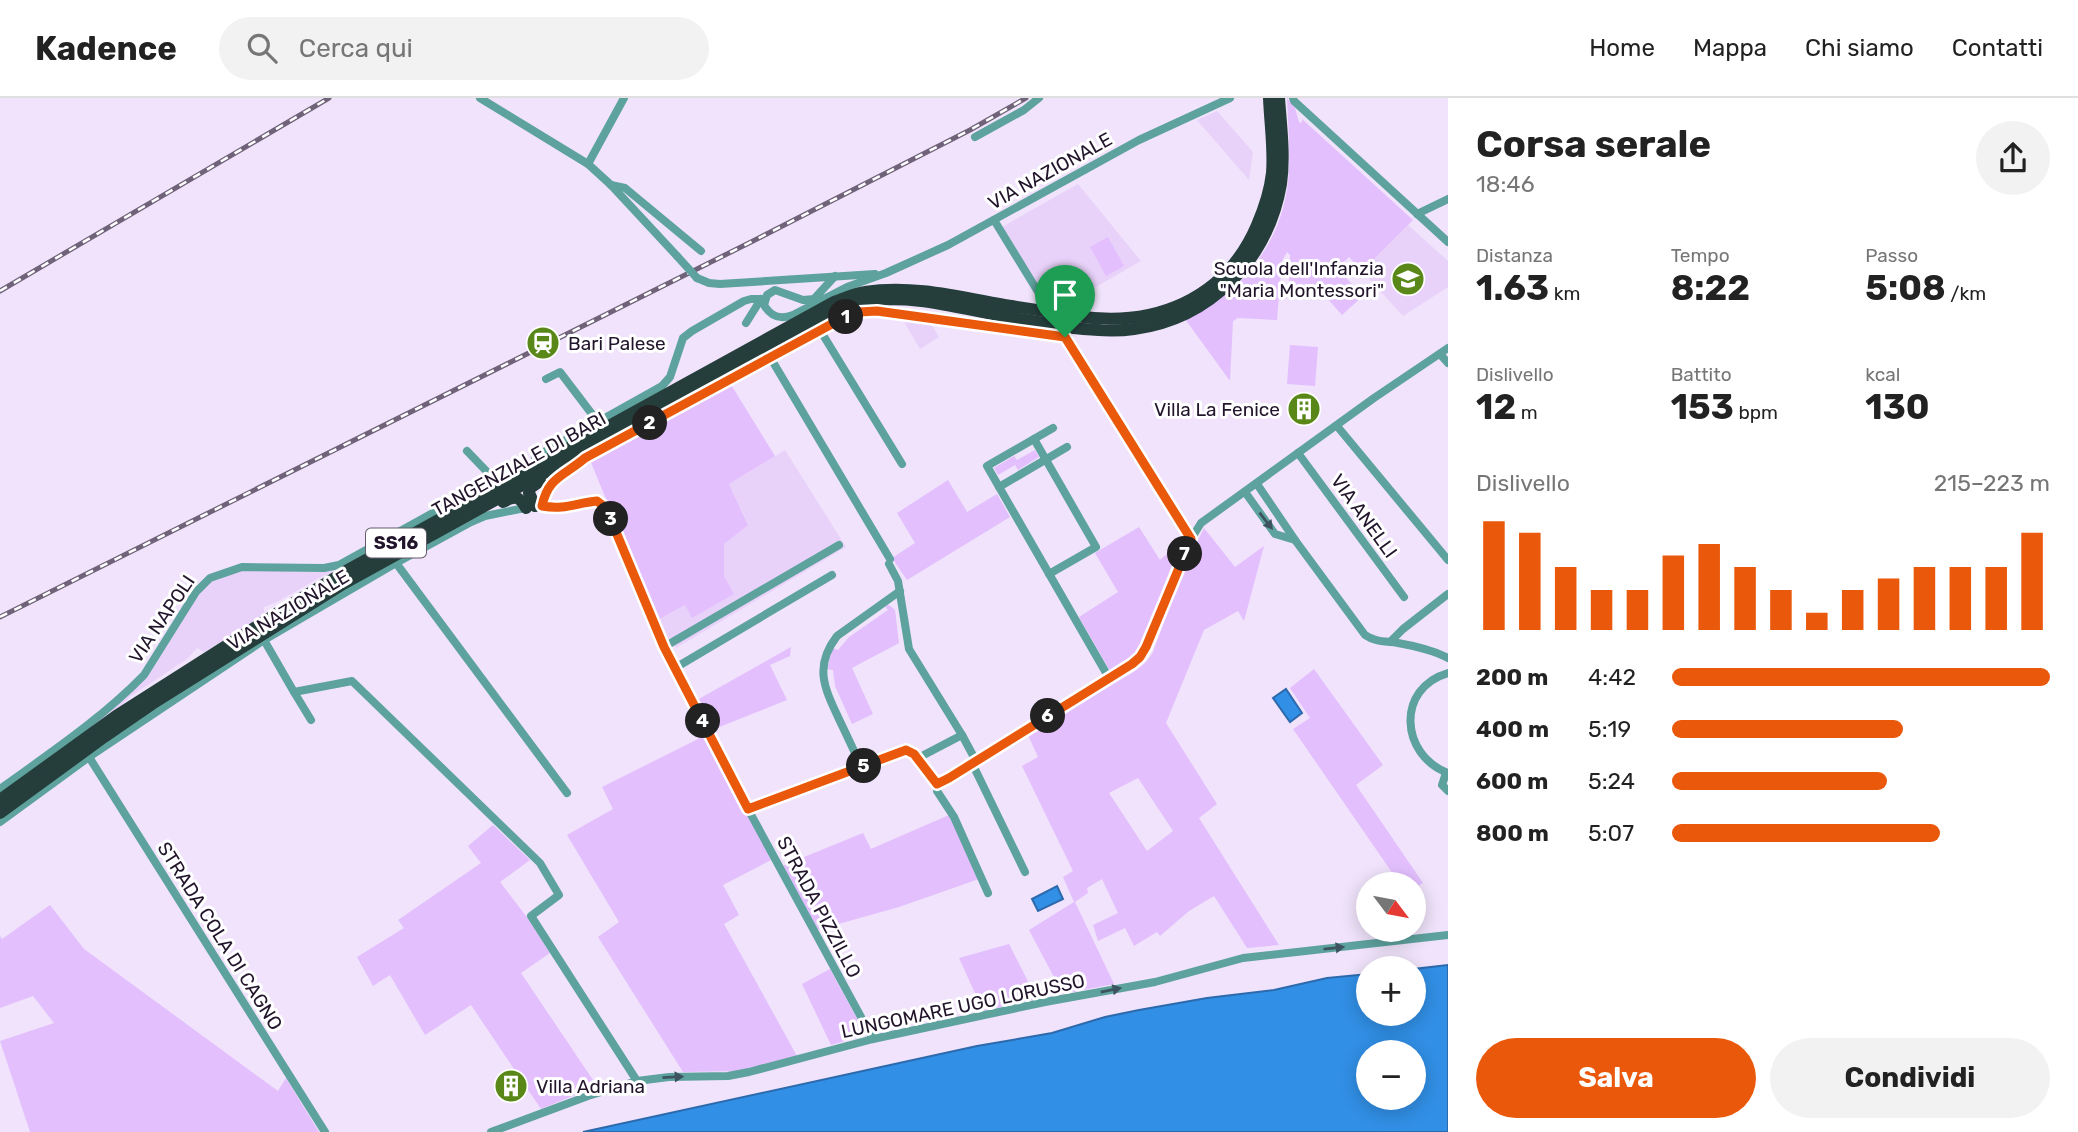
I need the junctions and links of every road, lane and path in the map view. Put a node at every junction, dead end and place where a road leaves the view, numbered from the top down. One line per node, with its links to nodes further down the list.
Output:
1 (480, 98): 10 (street)
2 (624, 98): 10 (street)
3 (1039, 98): 8 (street)
4 (1269, 98): 9 (highway, TANGENZIALE DI BARI / SS16)
5 (1279, 98): 9 (highway, TANGENZIALE DI BARI / SS16)
6 (1293, 98): 13 (street)
7 (1225, 99): 14 (street, VIA NAZIONALE)
8 (975, 136)
9 (1277, 154): 28 (highway, TANGENZIALE DI BARI / SS16)
10 (588, 164): 11 (street)
11 (611, 185): 16 (street); 20 (street, bridge)
12 (1448, 199): 13 (street)
13 (1417, 214): 15 (street)
14 (994, 220): 17 (street, VIA NAZIONALE); 28 (street)
15 (1448, 242)
16 (701, 251)
17 (886, 273): 19 (street); 23 (street, VIA NAZIONALE)
18 (835, 276): 19 (street); 20 (street); 22 (street)
19 (848, 276): 23 (street)
20 (802, 278): 21 (street)
21 (816, 281): 22 (street); 24 (street)
22 (828, 284): 23 (street); 24 (street)
23 (847, 287): 25 (street, VIA NAZIONALE)
24 (819, 293): 25 (street)
25 (763, 299): 27 (street); 35 (street)
26 (1006, 311): 28 (highway, TANGENZIALE DI BARI / SS16, bridge); 40 (highway, TANGENZIALE DI BARI / SS16); 80 (highway, TANGENZIALE DI BARI / SS16)
27 (746, 323)
28 (1072, 327): 29 (street); 51 (street)
29 (820, 330): 32 (street); 45 (street)
30 (1448, 348): 31 (street)
31 (1440, 354): 33 (street); 36 (street)
32 (770, 357): 50 (street); 58 (street)
33 (1448, 363)
34 (546, 379): 35 (street)
35 (598, 422): 43 (street)
36 (1338, 426): 42 (street); 54 (street)
37 (1053, 428): 38 (street)
38 (1034, 439): 44 (street); 47 (street)
39 (1067, 447): 44 (street)
40 (586, 450): 49 (highway, TANGENZIALE DI BARI / SS16); 50 (highway)
41 (467, 451): 77 (street, VIA NAPOLI)
42 (1298, 453): 46 (street); 60 (street, VIA ANELLI)
43 (536, 457)
44 (1046, 460): 47 (street); 56 (street)
45 (902, 464)
46 (1257, 484): 48 (street); 52 (street)
47 (999, 487): 56 (street)
48 (1245, 492): 51 (street); 52 (street, one-way to 52)
49 (485, 505): 50 (highway); 82 (highway, TANGENZIALE DI BARI / SS16)
50 (534, 506): 55 (street, VIA NAZIONALE); 63 (street, STRADA PIZZILLO)
51 (1191, 539): 67 (street)
52 (1295, 540): 62 (street)
53 (839, 545): 63 (street)
54 (1448, 560)
55 (396, 563): 61 (street, VIA NAZIONALE); 79 (street)
56 (1049, 574): 67 (street)
57 (832, 575): 65 (street)
58 (900, 591): 70 (street); 74 (street)
59 (1448, 594): 62 (street)
60 (1404, 597)
61 (264, 640): 68 (street); 71 (street, VIA NAZIONALE)
62 (1390, 642): 64 (street)
63 (664, 647): 65 (street, STRADA PIZZILLO)
64 (1448, 658)
65 (675, 668): 81 (street, STRADA PIZZILLO)
66 (1448, 673): 75 (street)
67 (1109, 678): 73 (street)
68 (294, 692): 69 (street); 88 (street)
69 (311, 720)
70 (962, 735): 72 (street); 73 (street)
71 (89, 757): 83 (street, VIA NAZIONALE); 89 (street, STRADA COLA DI CAGNO)
72 (918, 758): 74 (street); 76 (street)
73 (974, 762): 76 (street); 84 (street)
74 (861, 767): 81 (street)
75 (1447, 773): 78 (street)
76 (937, 784): 85 (street)
77 (0, 789)
78 (1448, 791)
79 (567, 793)
80 (0, 800)
81 (748, 809): 87 (street, STRADA PIZZILLO)
82 (0, 813)
83 (0, 822)
84 (1025, 872)
85 (988, 892)
86 (1448, 935): 87 (street, LUNGOMARE UGO LORUSSO, one-way to 86)
87 (873, 1039): 88 (street, LUNGOMARE UGO LORUSSO, one-way to 87)
88 (637, 1081): 90 (street, LUNGOMARE UGO LORUSSO)
89 (325, 1132)
90 (491, 1132)

